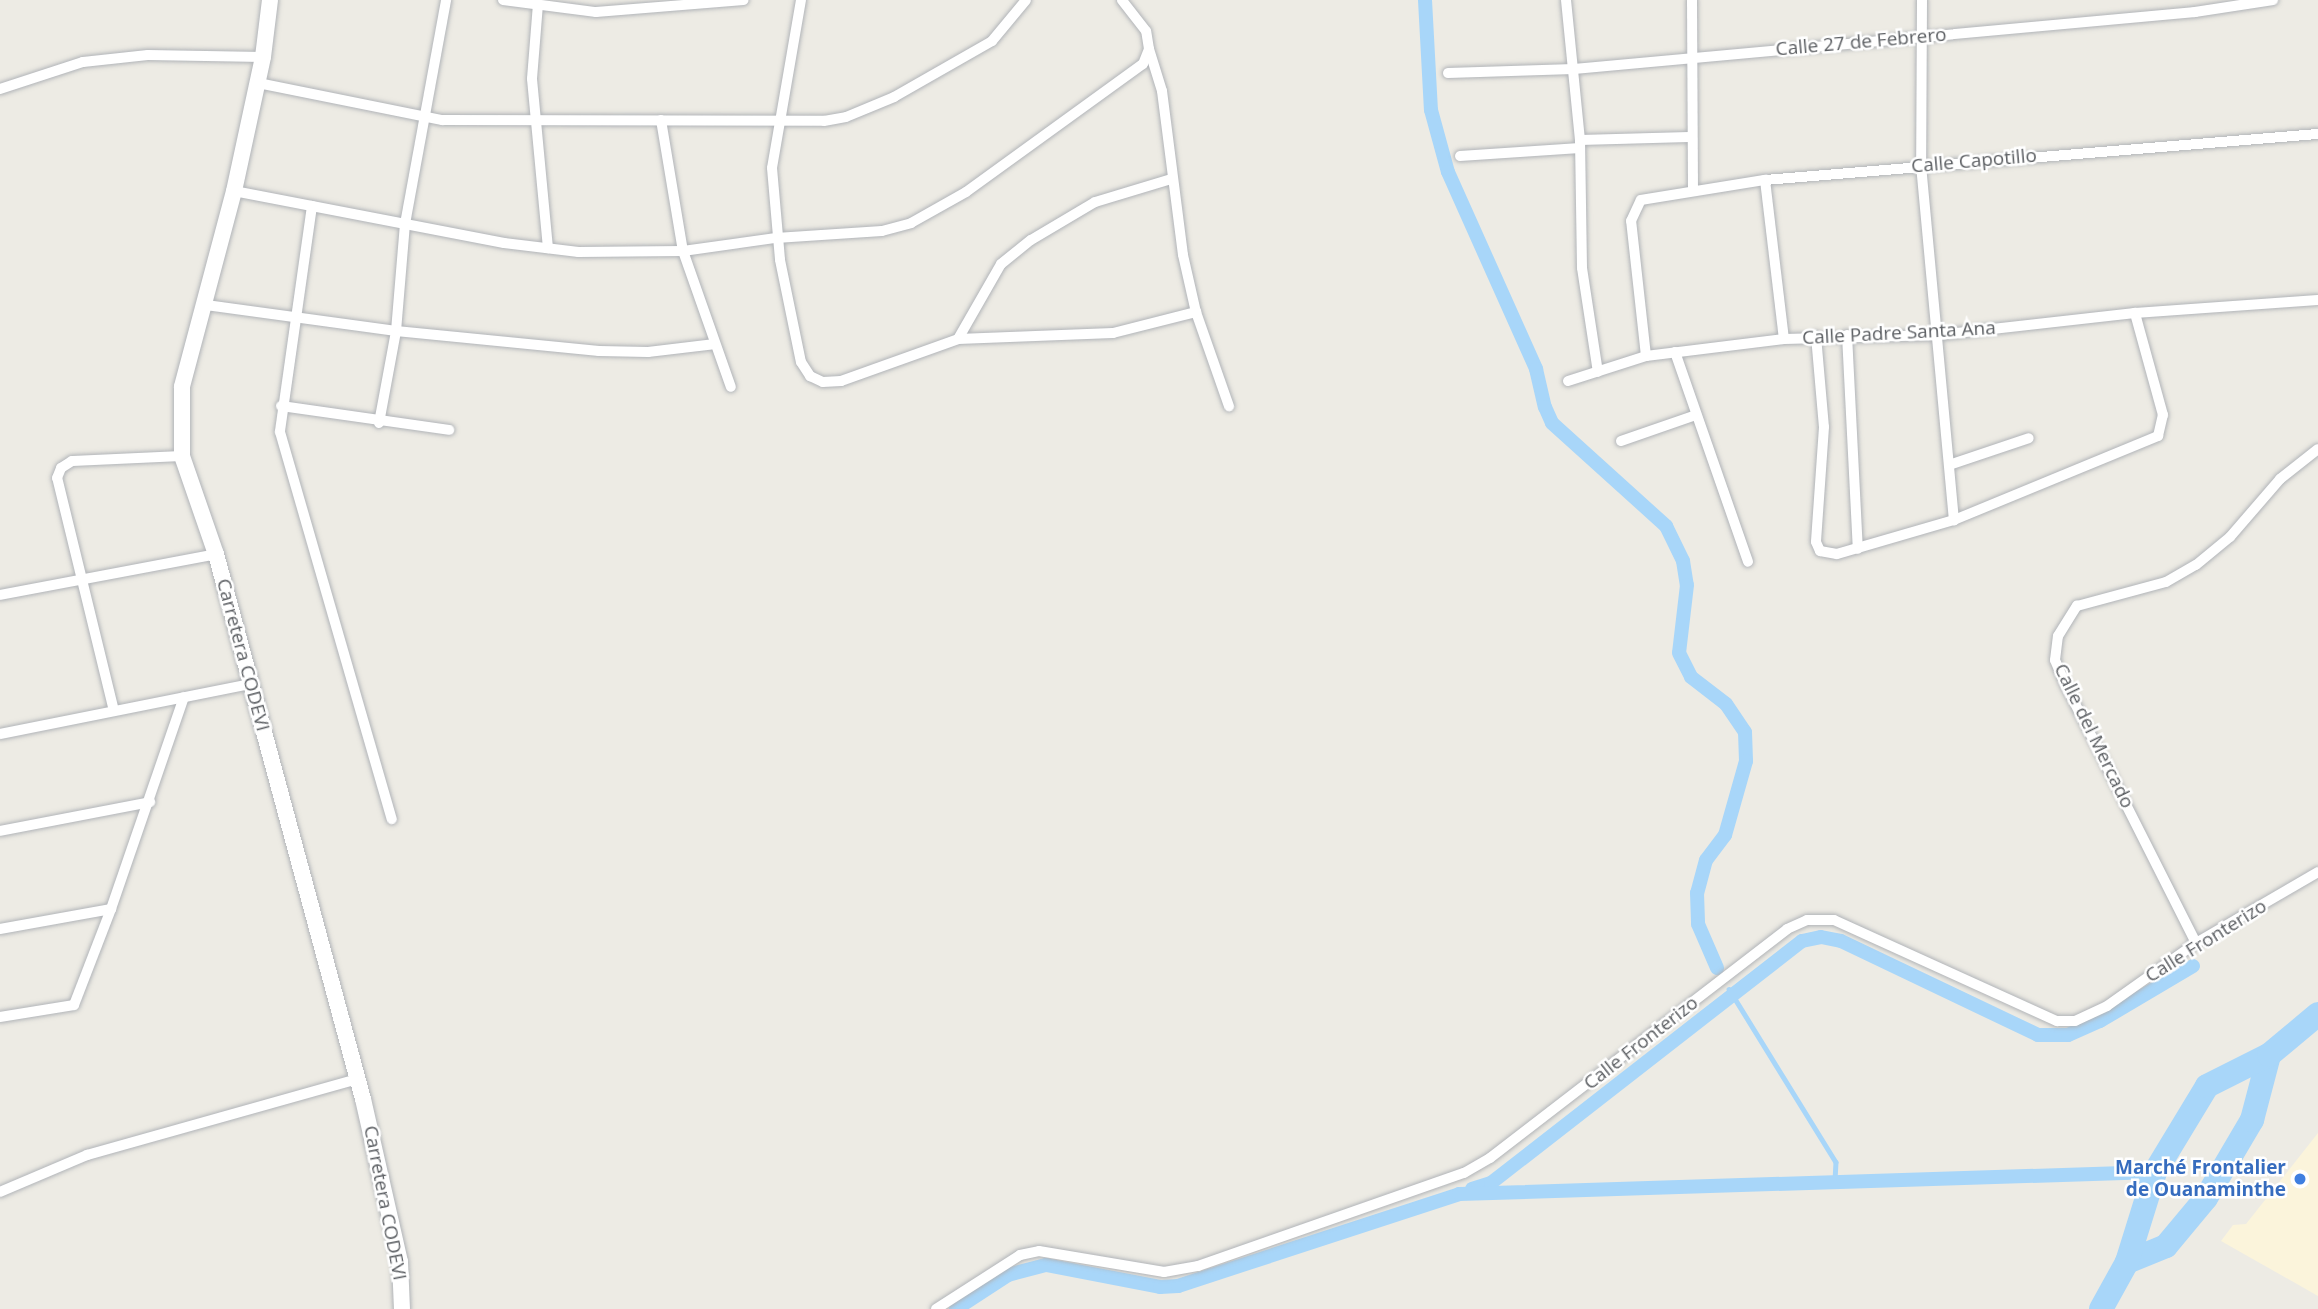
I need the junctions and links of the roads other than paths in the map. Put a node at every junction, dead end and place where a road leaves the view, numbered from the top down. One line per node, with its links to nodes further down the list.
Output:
1 (270, 0): 17 (street, Carretera CODEVI)
2 (446, 0): 22 (street)
3 (503, 0): 12 (street)
4 (744, 0): 13 (street)
5 (800, 0): 23 (street)
6 (1026, 0): 23 (street)
7 (1122, 0): 15 (street)
8 (1566, 0): 18 (street)
9 (1692, 0): 16 (street)
10 (1922, 0): 14 (street)
11 (2273, 0): 14 (street, Calle 27 de Febrero)
12 (538, 4): 13 (street); 24 (street)
13 (663, 4)
14 (1921, 37): 16 (street, Calle 27 de Febrero); 30 (street)
15 (1149, 49): 31 (street); 37 (street)
16 (1692, 56): 18 (street, Calle 27 de Febrero); 27 (street)
17 (263, 57): 20 (street, Carretera CODEVI); 21 (street)
18 (1574, 69): 19 (street, Calle 27 de Febrero); 28 (street)
19 (1448, 73)
20 (257, 83): 22 (street); 34 (street, Carretera CODEVI)
21 (0, 89)
22 (424, 116): 24 (street); 36 (street)
23 (778, 118): 25 (street); 37 (street)
24 (536, 120): 25 (street); 38 (street)
25 (661, 120): 39 (street)
26 (2318, 134): 30 (street, Calle Capotillo)
27 (1689, 136): 28 (street); 33 (street)
28 (1580, 144): 29 (street); 54 (street)
29 (1460, 156)
30 (1921, 165): 32 (street, Calle Capotillo); 47 (street)
31 (1171, 179): 42 (street); 49 (street)
32 (1765, 180): 33 (street, Calle Capotillo); 50 (street)
33 (1693, 190): 53 (street, Calle Capotillo)
34 (234, 191): 35 (street); 41 (street, Carretera CODEVI)
35 (312, 206): 36 (street); 44 (street)
36 (405, 224): 38 (street); 45 (street)
37 (776, 238): 39 (street); 49 (street)
38 (548, 248): 39 (street)
39 (683, 251): 51 (street)
40 (2318, 300): 43 (street, Calle Padre Santa Ana)
41 (206, 304): 44 (street); 65 (street, Carretera CODEVI)
42 (1196, 312): 49 (street); 57 (street)
43 (2135, 313): 47 (street, Calle Padre Santa Ana); 67 (street)
44 (296, 317): 45 (street); 58 (street)
45 (396, 331): 51 (street); 60 (street)
46 (1847, 335): 47 (street, Calle Padre Santa Ana); 48 (street, Calle Padre Santa Ana); 68 (street)
47 (1939, 335): 66 (street)
48 (1816, 336): 50 (street, Calle Padre Santa Ana); 68 (street)
49 (958, 339)
50 (1784, 339): 52 (street, Calle Padre Santa Ana)
51 (715, 344): 56 (street)
52 (1675, 352): 53 (street, Calle Padre Santa Ana); 59 (street)
53 (1646, 356): 54 (street, Calle Padre Santa Ana)
54 (1598, 372): 55 (street, Calle Padre Santa Ana)
55 (1568, 381)
56 (731, 387)
57 (1229, 406)
58 (281, 407): 60 (street); 78 (street)
59 (1696, 415): 63 (street); 70 (street)
60 (379, 422): 61 (street)
61 (449, 430)
62 (2029, 438): 66 (street)
63 (1621, 440)
64 (2318, 449): 83 (street, Calle del Mercado)
65 (182, 456): 69 (street, Carretera CODEVI); 71 (street)
66 (1949, 465): 67 (street)
67 (1955, 520): 68 (street)
68 (1858, 549)
69 (216, 554): 71 (street); 73 (street, Carretera CODEVI)
70 (1748, 562)
71 (84, 579): 72 (street); 75 (street)
72 (0, 595)
73 (251, 684): 74 (street); 85 (street, Carretera CODEVI)
74 (184, 697): 75 (street); 77 (street)
75 (114, 711): 76 (street)
76 (0, 734)
77 (150, 802): 79 (street); 81 (street)
78 (392, 819)
79 (0, 831)
80 (2318, 872): 83 (street, Calle Fronterizo)
81 (111, 909): 82 (street); 84 (street)
82 (0, 929)
83 (2196, 943): 88 (street, Calle Fronterizo)
84 (0, 1017)
85 (358, 1079): 86 (street); 87 (street, Carretera CODEVI)
86 (0, 1192)
87 (402, 1309)
88 (936, 1309)

